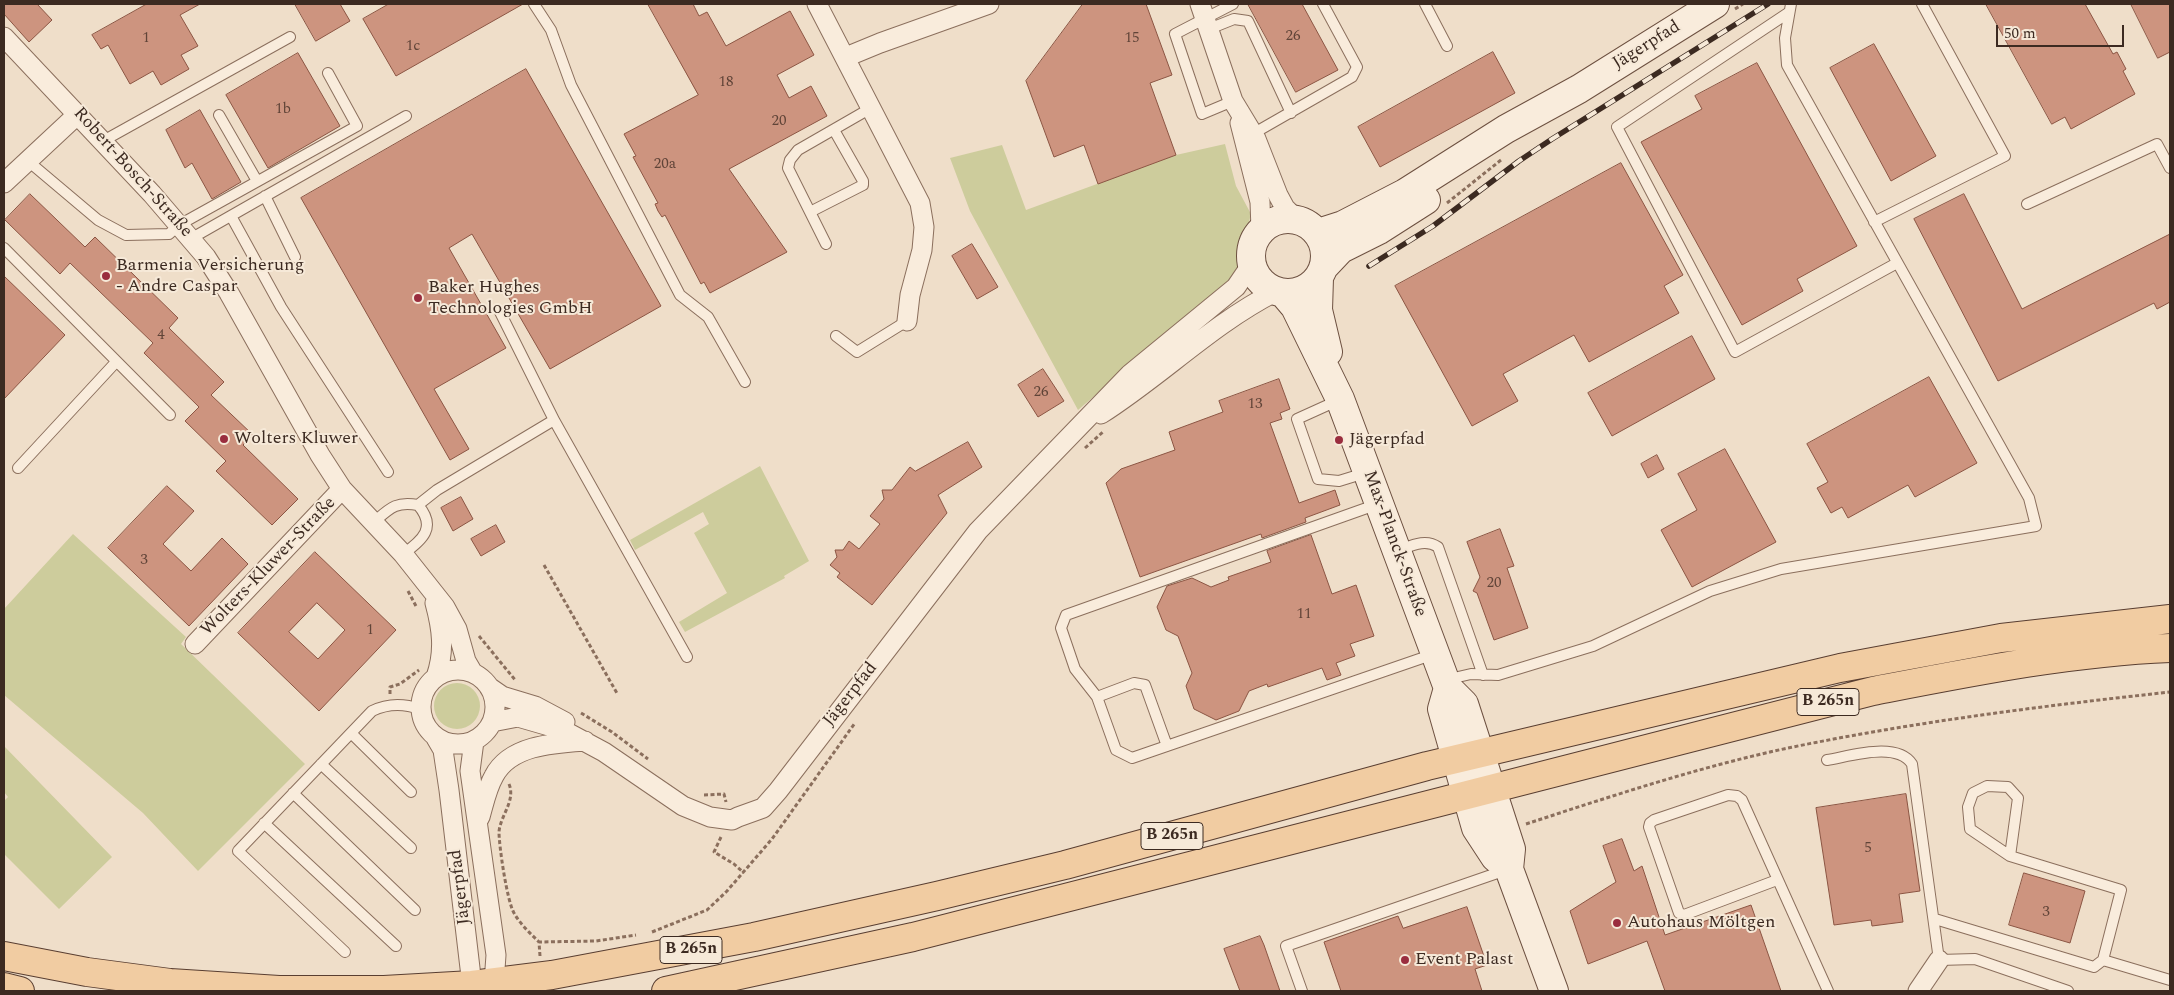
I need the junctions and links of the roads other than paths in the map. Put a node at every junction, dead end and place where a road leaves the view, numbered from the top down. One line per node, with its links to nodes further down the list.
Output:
1 (534, 4): 49 (lane)
2 (817, 4): 14 (street)
3 (989, 4): 14 (street)
4 (1233, 4): 10 (lane)
5 (1324, 4): 19 (lane)
6 (1425, 4): 13 (lane)
7 (1715, 4): 16 (main road, Jägerpfad)
8 (1922, 4): 34 (lane)
9 (1789, 8): 34 (lane); 41 (lane)
10 (1205, 17): 17 (street); 17 (lane); 19 (lane)
11 (4, 37): 20 (street, Robert-Bosch-Straße)
12 (290, 37): 25 (lane)
13 (1447, 46)
14 (846, 57): 18 (street)
15 (328, 73): 28 (lane)
16 (1579, 89): 35 (main road, Jägerpfad); 43 (main road, Jägerpfad)
17 (1235, 106): 24 (street)
18 (871, 108): 23 (lane); 46 (street)
19 (1291, 113): 24 (lane)
20 (78, 114): 25 (street, Robert-Bosch-Straße); 26 (street)
21 (220, 116): 28 (lane)
22 (406, 116): 30 (lane)
23 (834, 130): 32 (lane); 32 (lane)
24 (1249, 137): 35 (street); 36 (street)
25 (103, 141): 37 (street, Robert-Bosch-Straße)
26 (28, 161): 29 (street); 37 (lane)
27 (2170, 168): 31 (lane)
28 (257, 181): 37 (lane)
29 (4, 184)
30 (265, 196): 33 (lane); 40 (lane)
31 (2027, 204)
32 (810, 212): 38 (lane)
33 (231, 216): 37 (lane); 55 (lane)
34 (1874, 222): 41 (lane)
35 (1307, 226): 36 (main road); 43 (main road)
36 (1261, 230): 42 (main road)
37 (186, 232): 57 (street, Robert-Bosch-Straße)
38 (826, 244)
39 (4, 248): 48 (lane)
40 (295, 257)
41 (1897, 263): 71 (lane)
42 (1251, 265): 44 (main road); 53 (street)
43 (1322, 273): 44 (main road); 50 (main road, Max-Planck-Straße)
44 (1279, 293): 50 (main road, Max-Planck-Straße); 53 (street)
45 (500, 312): 52 (lane)
46 (907, 321): 47 (lane)
47 (836, 336)
48 (116, 362): 51 (lane); 54 (lane)
49 (745, 382)
50 (1340, 399): 56 (main road, Max-Planck-Straße); 56 (lane)
51 (170, 415)
52 (554, 420): 59 (lane); 68 (lane)
53 (1073, 433): 80 (street, Jägerpfad)
54 (18, 468)
55 (388, 472)
56 (1368, 472): 58 (main road, Max-Planck-Straße)
57 (342, 490): 60 (street, Robert-Bosch-Straße); 65 (street, Wolters-Kluwer-Straße)
58 (1379, 503): 61 (main road, Max-Planck-Straße); 74 (lane)
59 (418, 505): 60 (lane); 62 (lane)
60 (374, 522): 62 (street, Robert-Bosch-Straße)
61 (1397, 551): 67 (main road, Max-Planck-Straße); 71 (lane)
62 (403, 554): 63 (street, Robert-Bosch-Straße)
63 (433, 594): 69 (street, Robert-Bosch-Straße); 70 (street, Robert-Bosch-Straße)
64 (2170, 620): 82 (main road, B 265n)
65 (195, 644)
66 (2170, 648): 85 (main road, B 265n)
67 (1435, 653): 72 (main road, Max-Planck-Straße); 81 (lane)
68 (687, 657)
69 (429, 672): 70 (street); 75 (street)
70 (473, 673): 73 (street)
71 (1482, 675): 72 (lane)
72 (1446, 684): 82 (main road, Max-Planck-Straße)
73 (489, 686): 76 (street); 80 (street)
74 (1096, 697): 81 (lane); 81 (lane)
75 (420, 709): 77 (lane); 78 (street)
76 (492, 722): 79 (street); 80 (street)
77 (351, 733): 84 (lane); 86 (lane)
78 (436, 738): 79 (street); 103 (street, Jägerpfad)
79 (474, 741): 89 (street)
80 (586, 741): 89 (street)
81 (1167, 746)
82 (1468, 756): 85 (main road, Max-Planck-Straße); 103 (main road, B 265n)
83 (1827, 760): 95 (lane)
84 (321, 764): 87 (lane); 90 (lane)
85 (1479, 791): 92 (main road, Max-Planck-Straße); 92 (main road, Max-Planck-Straße); 105 (main road, B 265n)
86 (411, 792)
87 (293, 794): 88 (lane); 94 (lane)
88 (264, 823): 96 (lane); 97 (lane)
89 (478, 828): 103 (street)
90 (412, 848)
91 (2010, 856): 91 (lane); 100 (lane)
92 (1509, 869): 106 (lane); 107 (main road, Max-Planck-Straße)
93 (1777, 880): 93 (lane); 108 (lane)
94 (415, 910)
95 (1935, 919): 99 (lane); 100 (lane)
96 (396, 946)
97 (345, 952)
98 (4, 956): 103 (main road, B 265n)
99 (1939, 960): 109 (street); 110 (lane)
100 (2103, 960): 101 (lane)
101 (2170, 980)
102 (4, 987): 104 (main road)
103 (483, 988)
104 (20, 991)
105 (666, 991)
106 (1302, 991)
107 (1554, 991)
108 (1828, 991)
109 (1918, 991)
110 (2068, 991)

